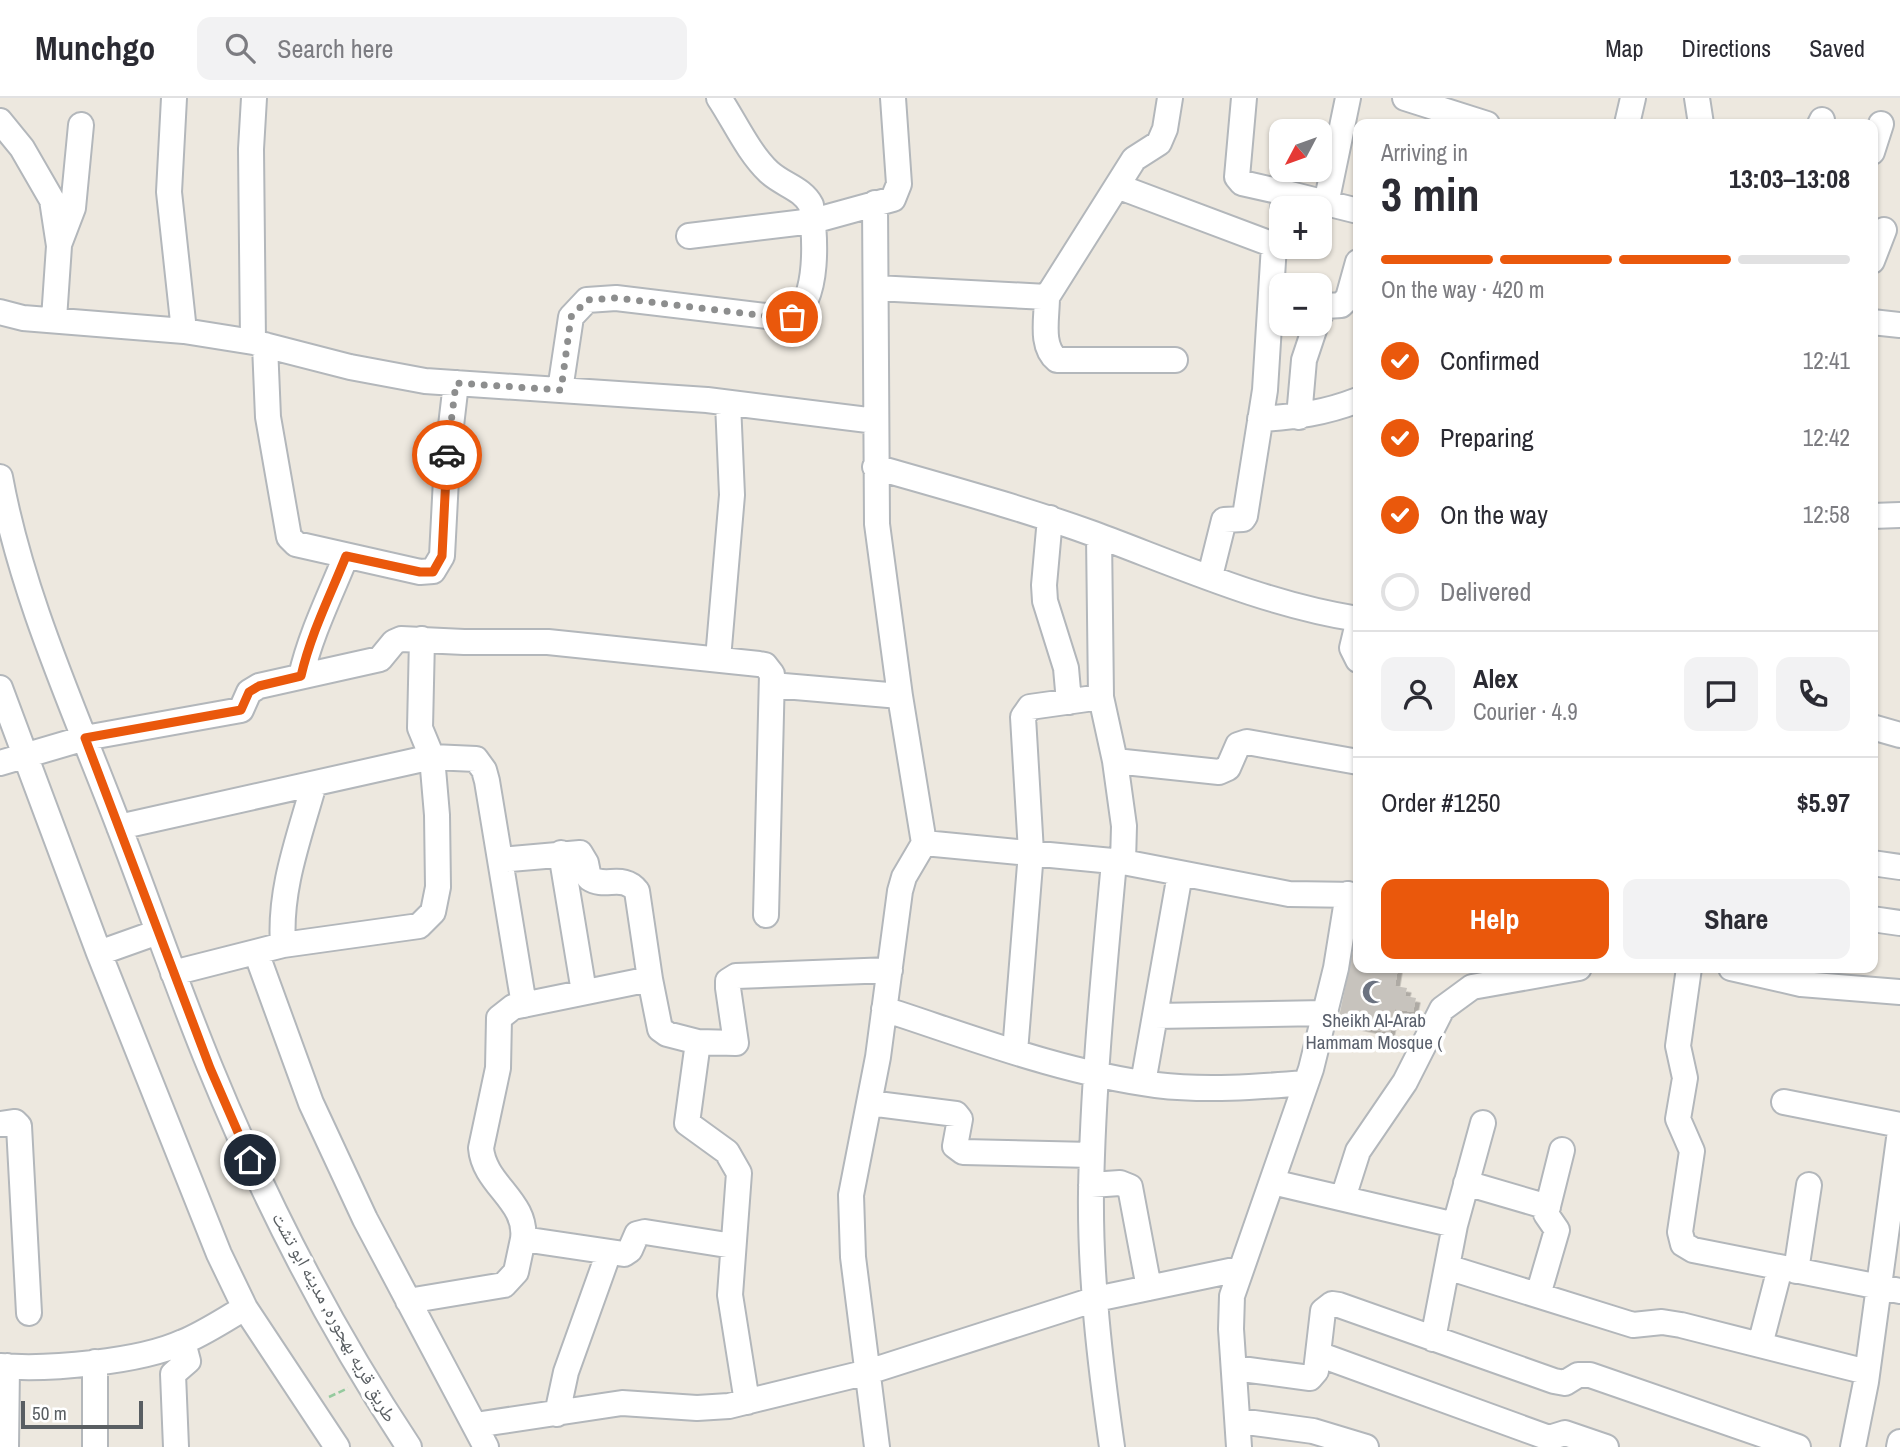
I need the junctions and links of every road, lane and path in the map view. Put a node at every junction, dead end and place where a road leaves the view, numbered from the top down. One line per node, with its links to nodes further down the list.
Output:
1 (174, 98): 39 (street)
2 (254, 98): 41 (street)
3 (719, 98): 24 (street)
4 (893, 98): 21 (street)
5 (1170, 98): 18 (street)
6 (1244, 98): 20 (street)
7 (1348, 98): 19 (street)
8 (1405, 98): 11 (street)
9 (1633, 98): 12 (street)
10 (1697, 98): 13 (street)
11 (1471, 119)
12 (1628, 119)
13 (1700, 119)
14 (0, 121): 28 (street)
15 (1881, 124): 17 (street)
16 (81, 125): 28 (street)
17 (1878, 133)
18 (1117, 186): 27 (street); 33 (street)
19 (1328, 196)
20 (1269, 198)
21 (875, 203): 24 (street); 32 (street)
22 (1332, 205): 23 (street)
23 (1353, 210)
24 (813, 221): 26 (street); 44 (street)
25 (1885, 230): 29 (street)
26 (689, 236)
27 (1269, 243)
28 (59, 246): 36 (street)
29 (1878, 247)
30 (1273, 259): 48 (street)
31 (1353, 282): 34 (street)
32 (876, 288): 33 (street); 49 (street)
33 (1047, 298): 42 (street)
34 (1332, 305)
35 (0, 312): 36 (street)
36 (54, 319): 39 (street)
37 (1878, 323): 38 (street)
38 (1900, 325)
39 (184, 331): 41 (street)
40 (1312, 336): 47 (street)
41 (259, 344): 43 (street); 56 (street)
42 (1175, 360)
43 (456, 383): 44 (street); 56 (street)
44 (561, 390): 45 (street)
45 (728, 402): 49 (street); 60 (street)
46 (1353, 402): 47 (street)
47 (1299, 417): 48 (street)
48 (1260, 419): 57 (street)
49 (876, 421): 50 (street)
50 (875, 467): 54 (street); 64 (street)
51 (0, 478): 69 (street, طريق قريه بهجوره, مدينه ابو تشت)
52 (1900, 515): 53 (street)
53 (1878, 516)
54 (1049, 518): 55 (street); 66 (street)
55 (1098, 536): 57 (street); 65 (street)
56 (346, 556): 61 (street)
57 (1210, 576): 58 (street)
58 (1353, 620)
59 (422, 639): 60 (street); 61 (street); 71 (street)
60 (718, 659): 62 (street)
61 (301, 676): 69 (street)
62 (772, 685): 64 (street); 86 (street)
63 (0, 688): 70 (street)
64 (900, 696): 77 (street)
65 (1101, 697): 66 (street); 72 (street)
66 (1069, 702): 78 (street)
67 (1878, 729): 68 (street)
68 (1900, 735)
69 (85, 738): 70 (street); 76 (street, طريق قريه بهجوره, مدينه ابو تشت)
70 (27, 757): 74 (street); 92 (street)
71 (432, 757): 75 (street); 80 (street); 90 (street)
72 (1115, 761): 73 (street); 81 (street)
73 (1353, 761)
74 (0, 763)
75 (314, 784): 76 (street); 90 (street)
76 (119, 827): 89 (street, طريق قريه بهجوره, مدينه ابو تشت)
77 (924, 843): 78 (street); 93 (street)
78 (1031, 852): 81 (street); 106 (street)
79 (561, 853): 80 (street); 98 (street); 99 (street)
80 (500, 860): 101 (street)
81 (1119, 862): 84 (street); 107 (street)
82 (1878, 864): 83 (street)
83 (1900, 867)
84 (1180, 874): 85 (street); 104 (street)
85 (1353, 895): 103 (street)
86 (766, 915)
87 (1878, 920): 88 (street)
88 (1900, 923)
89 (158, 932): 92 (street); 97 (street, طريق قريه بهجوره, مدينه ابو تشت)
90 (283, 945): 91 (street)
91 (256, 952): 97 (street); 136 (street)
92 (99, 953): 137 (street)
93 (890, 970): 102 (street); 105 (street)
94 (1551, 973): 122 (street)
95 (1688, 973): 131 (street)
96 (1753, 973): 100 (street)
97 (173, 974): 148 (street, طريق قريه بهجوره, مدينه ابو تشت)
98 (650, 978): 99 (street); 105 (street)
99 (583, 992): 101 (street)
100 (1900, 992)
101 (524, 1005): 126 (street)
102 (884, 1009): 106 (street); 111 (street)
103 (1325, 1013): 104 (street); 109 (street)
104 (1155, 1016): 108 (street)
105 (698, 1042): 127 (street)
106 (1015, 1052): 107 (street)
107 (1096, 1075): 108 (street); 117 (street)
108 (1143, 1083): 109 (street)
109 (1305, 1083): 118 (street)
110 (1784, 1102): 114 (street)
111 (869, 1104): 117 (street); 146 (street)
112 (1483, 1123): 119 (street)
113 (0, 1124): 138 (street)
114 (1900, 1125)
115 (1900, 1131): 123 (street)
116 (1562, 1150): 124 (street)
117 (1092, 1154): 120 (street)
118 (1272, 1182): 122 (street); 130 (street)
119 (1466, 1183): 124 (street); 125 (street)
120 (1091, 1185): 132 (street); 135 (street)
121 (1809, 1185): 131 (street)
122 (1343, 1198): 125 (street)
123 (1895, 1199): 133 (street)
124 (1548, 1208): 134 (street)
125 (1455, 1224): 129 (street)
126 (523, 1239): 128 (street); 136 (street)
127 (733, 1246): 128 (street); 149 (street)
128 (609, 1252): 151 (street)
129 (1447, 1267): 134 (street); 139 (street)
130 (1239, 1269): 132 (street); 145 (street)
131 (1788, 1270): 133 (street); 141 (street)
132 (1149, 1288): 135 (street)
133 (1889, 1289): 147 (street)
134 (1538, 1295): 141 (street)
135 (1096, 1299): 146 (street); 160 (street)
136 (408, 1301): 153 (street)
137 (246, 1308): 140 (street); 150 (street)
138 (29, 1313)
139 (1433, 1339): 142 (street); 164 (street)
140 (183, 1342): 143 (street); 156 (street)
141 (1760, 1345): 147 (street)
142 (1318, 1354): 145 (street); 163 (street)
143 (95, 1362): 144 (street); 155 (street)
144 (4, 1366): 154 (street)
145 (1234, 1368): 152 (street)
146 (868, 1372): 149 (street); 159 (street)
147 (1867, 1372): 165 (street)
148 (366, 1378): 150 (path); 158 (street, طريق قريه بهجوره, مدينه ابو تشت)
149 (747, 1402): 151 (street)
150 (311, 1407): 157 (street)
151 (557, 1414): 153 (street)
152 (1239, 1422): 161 (street); 162 (street)
153 (480, 1436)
154 (6, 1447)
155 (95, 1447)
156 (176, 1447)
157 (337, 1447)
158 (409, 1447)
159 (877, 1447)
160 (1112, 1447)
161 (1239, 1447)
162 (1366, 1447)
163 (1606, 1447)
164 (1798, 1447)
165 (1853, 1447)

